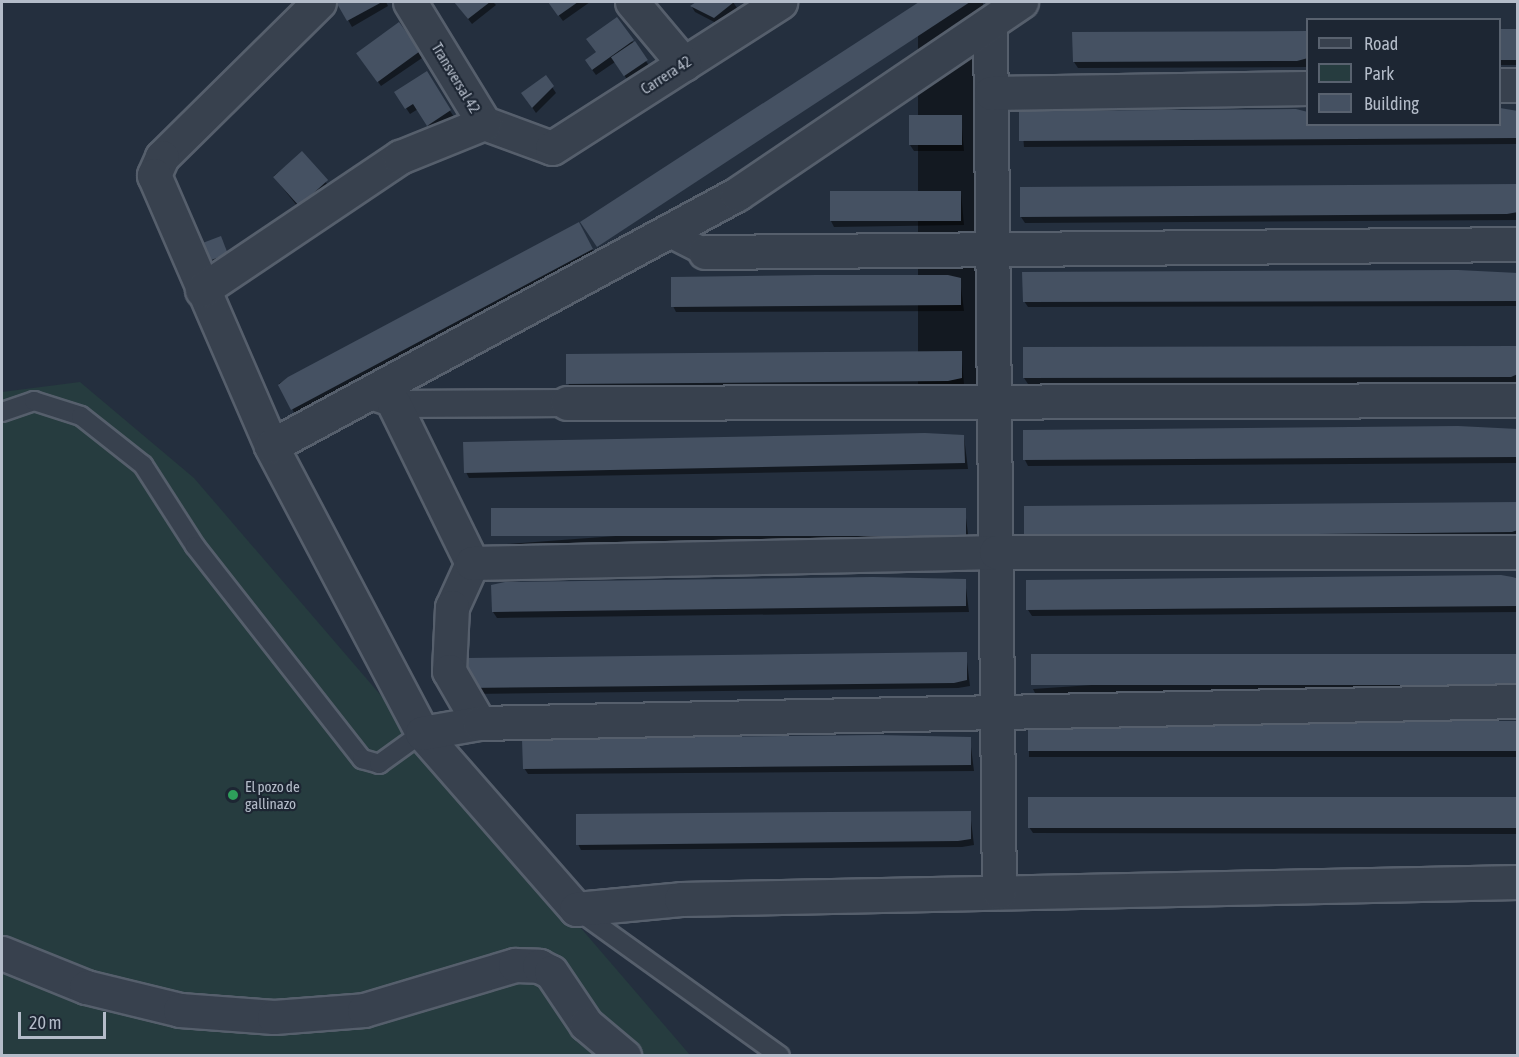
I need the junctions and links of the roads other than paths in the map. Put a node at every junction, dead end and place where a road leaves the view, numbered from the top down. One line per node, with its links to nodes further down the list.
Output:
1 (319, 2): 18 (street)
2 (410, 2): 12 (street, Transversal 42)
3 (632, 2): 7 (street)
4 (780, 2): 7 (street, Carrera 42)
5 (1021, 2): 6 (street)
6 (990, 24): 11 (street); 14 (street)
7 (684, 64): 13 (street, Carrera 42)
8 (1518, 85): 9 (street)
9 (1501, 86)
10 (1306, 88): 11 (street)
11 (991, 93): 16 (street)
12 (484, 123): 13 (street, Transversal 42); 18 (street)
13 (552, 148)
14 (666, 232): 17 (street); 19 (street)
15 (1518, 244): 16 (street)
16 (993, 250): 17 (street); 22 (street)
17 (705, 252)
18 (202, 290): 24 (street)
19 (380, 399): 21 (street); 24 (street); 27 (street)
20 (1518, 400): 22 (street)
21 (567, 403): 22 (street)
22 (994, 403): 25 (street)
23 (2, 412): 31 (lane)
24 (271, 446): 31 (street)
25 (996, 552): 26 (street); 27 (street); 29 (street)
26 (1518, 552)
27 (472, 562): 30 (street)
28 (1518, 701): 29 (street)
29 (998, 710): 30 (street); 33 (street)
30 (479, 723): 31 (street)
31 (422, 733): 34 (street)
32 (1518, 882): 33 (street)
33 (999, 892): 34 (street)
34 (576, 909): 37 (lane)
35 (2, 953): 36 (street)
36 (624, 1056)
37 (780, 1056)

